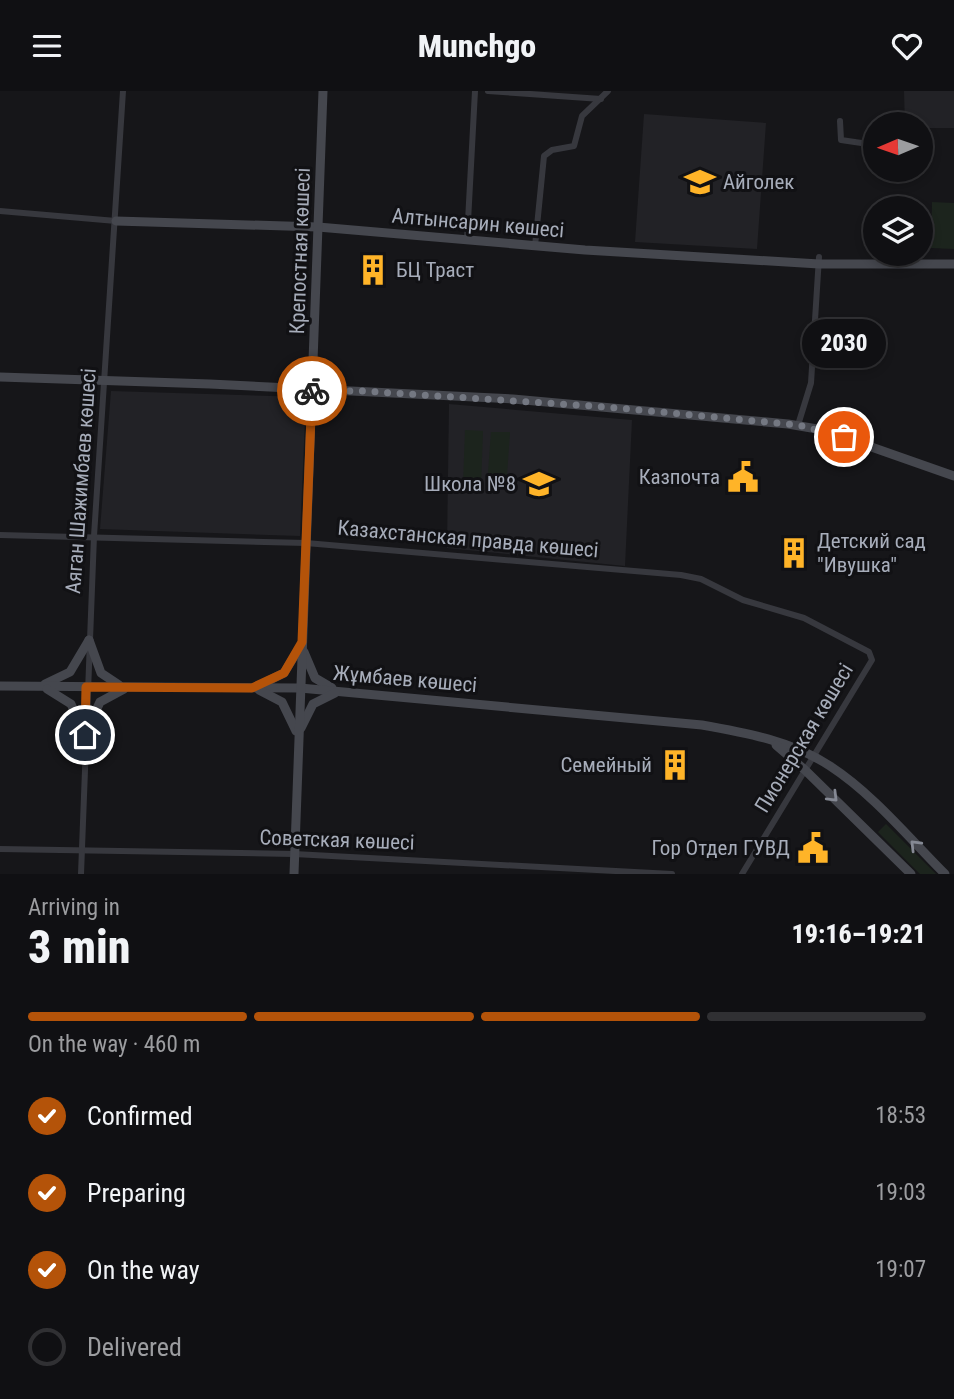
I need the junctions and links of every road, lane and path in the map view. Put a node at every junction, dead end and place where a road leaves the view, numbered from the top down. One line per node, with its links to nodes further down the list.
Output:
1 (123, 91): 10 (street, Аяган Шажимбаев көшесі)
2 (323, 91): 11 (main road, Крепостная көшесі)
3 (475, 91): 12 (street)
4 (488, 91): 6 (street)
5 (608, 91): 6 (street)
6 (601, 99): 13 (street)
7 (840, 121): 8 (street)
8 (863, 143)
9 (0, 211): 10 (street, Алтынсарин көшесі)
10 (116, 221): 11 (main road, Алтынсарин көшесі); 17 (street, Аяган Шажимбаев көшесі)
11 (318, 227): 12 (main road, Алтынсарин көшесі); 18 (main road, Крепостная көшесі)
12 (467, 240): 13 (main road, Алтынсарин көшесі)
13 (536, 246): 14 (main road, Алтынсарин көшесі)
14 (819, 260): 15 (main road, Алтынсарин көшесі); 19 (street)
15 (954, 264)
16 (0, 377): 17 (main road)
17 (106, 380): 18 (main road); 22 (street, Аяган Шажимбаев көшесі)
18 (312, 388): 19 (main road); 23 (main road, Крепостная көшесі)
19 (798, 425): 20 (main road)
20 (954, 476)
21 (0, 535): 22 (street, Казахстанская правда көшесі)
22 (94, 535): 23 (street, Казахстанская правда көшесі); 24 (street, Аяган Шажимбаев көшесі)
23 (306, 543): 25 (main road, Крепостная көшесі); 26 (street, Казахстанская правда көшесі)
24 (89, 640): 28 (main road); 29 (street, Аяган Шажимбаев көшесі); 30 (main road)
25 (302, 642): 31 (main road); 32 (main road, Крепостная көшесі); 33 (main road)
26 (873, 655): 37 (street, Пионерская көшесі)
27 (0, 686): 28 (main road, Жұмбаев көшесі)
28 (38, 686): 29 (main road, Жұмбаев көшесі); 34 (main road)
29 (86, 687): 30 (main road, Жұмбаев көшесі); 34 (street, Аяган Шажимбаев көшесі)
30 (129, 687): 31 (main road, Жұмбаев көшесі); 34 (main road)
31 (252, 688): 32 (main road, Жұмбаев көшесі); 35 (main road)
32 (300, 688): 33 (main road, Жұмбаев көшесі); 35 (main road, Крепостная көшесі)
33 (341, 691): 35 (main road); 36 (main road, Жұмбаев көшесі)
34 (85, 735): 40 (street, Аяган Шажимбаев көшесі)
35 (298, 736): 41 (main road, Крепостная көшесі)
36 (763, 736): 37 (main road, Жұмбаев көшесі); 38 (main road, Жұмбаев көшесі)
37 (813, 757): 38 (street, Пионерская көшесі); 47 (main road, Жұмбаев көшесі, one-way to 37)
38 (805, 770): 45 (street, Пионерская көшесі); 46 (main road, Жұмбаев көшесі, one-way to 46)
39 (0, 849): 40 (street, Советская көшесі)
40 (82, 851): 41 (street, Советская көшесі); 42 (street, Аяган Шажимбаев көшесі)
41 (294, 854): 43 (main road, Крепостная көшесі); 44 (street, Советская көшесі)
42 (82, 874)
43 (293, 874)
44 (672, 874)
45 (742, 874)
46 (911, 874)
47 (945, 874)

